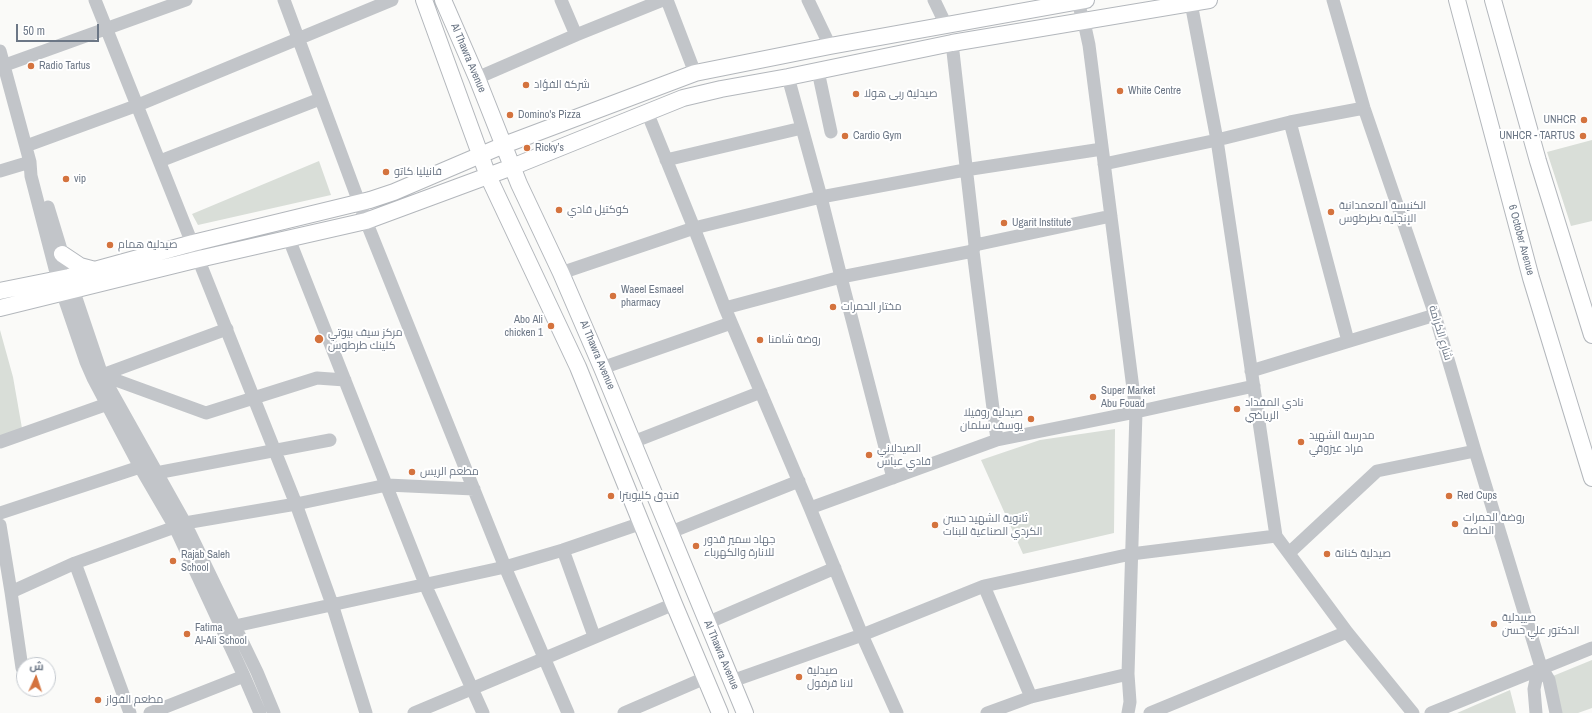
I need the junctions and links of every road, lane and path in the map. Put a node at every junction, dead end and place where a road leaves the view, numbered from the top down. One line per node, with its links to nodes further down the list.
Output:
1 (96, 0): 20 (street)
2 (186, 0): 20 (street)
3 (284, 0): 22 (street)
4 (392, 0): 22 (street)
5 (424, 0): 42 (main road, Al Thawra Avenue)
6 (443, 0): 30 (main road, Al Thawra Avenue)
7 (561, 0): 21 (street)
8 (663, 0): 21 (street)
9 (667, 0): 28 (street)
10 (808, 0): 24 (street)
11 (934, 0): 19 (street)
12 (1209, 0): 17 (main road)
13 (1333, 0): 33 (street, شارع الكرامة)
14 (1457, 0): 91 (main road, 6 October Avenue)
15 (1074, 1): 18 (street); 19 (main road)
16 (1494, 1): 71 (main road)
17 (1190, 3): 18 (main road); 38 (street)
18 (1077, 23): 23 (main road); 41 (street)
19 (946, 25): 24 (main road)
20 (107, 29): 26 (street); 32 (street)
21 (576, 35): 30 (street)
22 (298, 38): 31 (street); 32 (street)
23 (952, 43): 27 (main road); 48 (street)
24 (830, 46): 28 (main road)
25 (0, 51): 26 (street)
26 (2, 66): 40 (street)
27 (818, 71): 29 (main road); 37 (street)
28 (694, 73): 39 (main road)
29 (788, 77): 34 (main road); 36 (street)
30 (477, 78): 39 (main road, Al Thawra Avenue)
31 (320, 98): 44 (street); 52 (street)
32 (138, 105): 40 (street); 44 (street)
33 (1364, 108): 35 (street); 68 (street, شارع الكرامة)
34 (647, 112): 43 (street); 47 (main road)
35 (1290, 122): 38 (street); 72 (street)
36 (802, 128): 43 (street); 51 (street)
37 (831, 132)
38 (1217, 140): 46 (street); 74 (street)
39 (504, 145): 42 (main road); 47 (main road, Al Thawra Avenue)
40 (26, 146): 45 (street)
41 (1102, 149): 46 (street); 48 (street)
42 (479, 155): 50 (main road, Al Thawra Avenue); 52 (main road)
43 (666, 160): 55 (street)
44 (160, 161): 57 (street)
45 (30, 162): 49 (street); 59 (street); 64 (street)
46 (1104, 164): 53 (street)
47 (512, 167): 50 (main road); 62 (main road, Al Thawra Avenue)
48 (966, 170): 51 (street); 58 (street)
49 (0, 172)
50 (488, 176): 54 (main road); 98 (main road, Al Thawra Avenue)
51 (821, 198): 55 (street); 63 (street)
52 (359, 203): 54 (street); 57 (main road)
53 (1111, 216): 58 (street); 81 (street)
54 (366, 221): 56 (main road); 94 (street)
55 (694, 228): 62 (street); 67 (street)
56 (289, 239): 60 (main road); 76 (street)
57 (193, 243): 60 (street); 61 (main road)
58 (974, 248): 63 (street); 83 (street)
59 (62, 254): 61 (main road); 64 (street)
60 (199, 259): 64 (main road); 70 (street)
61 (95, 270): 64 (main road)
62 (561, 273): 73 (main road, Al Thawra Avenue)
63 (840, 277): 67 (street); 90 (street)
64 (66, 285): 65 (main road); 66 (main road); 75 (street); 80 (street)
65 (0, 292)
66 (0, 308)
67 (725, 308): 69 (street)
68 (1435, 315): 72 (street); 87 (street, شارع الكرامة)
69 (731, 323): 73 (street); 78 (street)
70 (227, 329): 75 (street); 79 (street)
71 (1592, 335)
72 (1348, 341): 74 (street)
73 (602, 368): 85 (main road, Al Thawra Avenue)
74 (1251, 371): 77 (street)
75 (102, 375): 79 (street); 80 (street)
76 (345, 380): 79 (street); 93 (street)
77 (1254, 386): 81 (street); 102 (street)
78 (761, 392): 85 (street); 92 (street)
79 (254, 398): 86 (street)
80 (112, 402): 84 (street); 88 (street); 89 (street)
81 (1136, 412): 83 (street); 105 (street)
82 (330, 440): 86 (street)
83 (998, 440): 90 (street)
84 (0, 442)
85 (633, 442): 101 (main road, Al Thawra Avenue)
86 (275, 451): 89 (street); 95 (street)
87 (1475, 451): 104 (street); 122 (street, شارع الكرامة)
88 (140, 467): 97 (street); 100 (street)
89 (156, 473): 100 (street)
90 (893, 478): 96 (street)
91 (1592, 478)
92 (799, 481): 96 (street); 101 (street)
93 (387, 486): 94 (street); 95 (street); 109 (street)
94 (474, 490): 107 (street)
95 (296, 504): 100 (street); 112 (street)
96 (810, 508): 108 (street)
97 (0, 513)
98 (642, 523): 103 (street); 113 (main road, Al Thawra Avenue)
99 (0, 525): 111 (street)
100 (180, 525): 106 (street); 115 (street); 124 (street)
101 (671, 532): 114 (main road, Al Thawra Avenue)
102 (1276, 536): 104 (street); 105 (street)
103 (563, 550): 107 (street); 118 (street)
104 (1289, 553): 116 (street)
105 (1131, 554): 110 (street); 123 (street)
106 (75, 564): 111 (street); 131 (street)
107 (505, 567): 109 (street); 121 (street)
108 (835, 568): 114 (street); 117 (street)
109 (425, 585): 112 (street); 127 (street)
110 (984, 586): 117 (street); 128 (street)
111 (11, 592): 120 (street)
112 (332, 604): 115 (street); 135 (street)
113 (674, 604): 118 (street); 125 (main road, Al Thawra Avenue)
114 (707, 623): 126 (main road, Al Thawra Avenue)
115 (235, 626): 134 (street)
116 (1347, 632): 144 (street); 145 (street)
117 (862, 635): 126 (street); 142 (street)
118 (594, 636): 121 (street)
119 (1592, 648): 122 (street)
120 (20, 657)
121 (545, 657): 127 (street); 138 (street)
122 (1541, 668): 146 (street); 147 (street); 148 (street, شارع الكرامة)
123 (1128, 674): 128 (street); 129 (street)
124 (244, 676): 132 (street); 133 (street)
125 (705, 678): 139 (street); 140 (main road, Al Thawra Avenue)
126 (732, 681): 141 (main road, Al Thawra Avenue)
127 (472, 688): 136 (street); 137 (street)
128 (1031, 697): 130 (street)
129 (1129, 708): 143 (street)
130 (991, 712)
131 (130, 713)
132 (150, 713)
133 (260, 713)
134 (274, 713)
135 (366, 713)
136 (414, 713)
137 (483, 713)
138 (568, 713)
139 (624, 713)
140 (720, 713)
141 (745, 713)
142 (897, 713)
143 (1142, 713)
144 (1150, 713)
145 (1413, 713)
146 (1431, 713)
147 (1536, 713)
148 (1556, 713)

